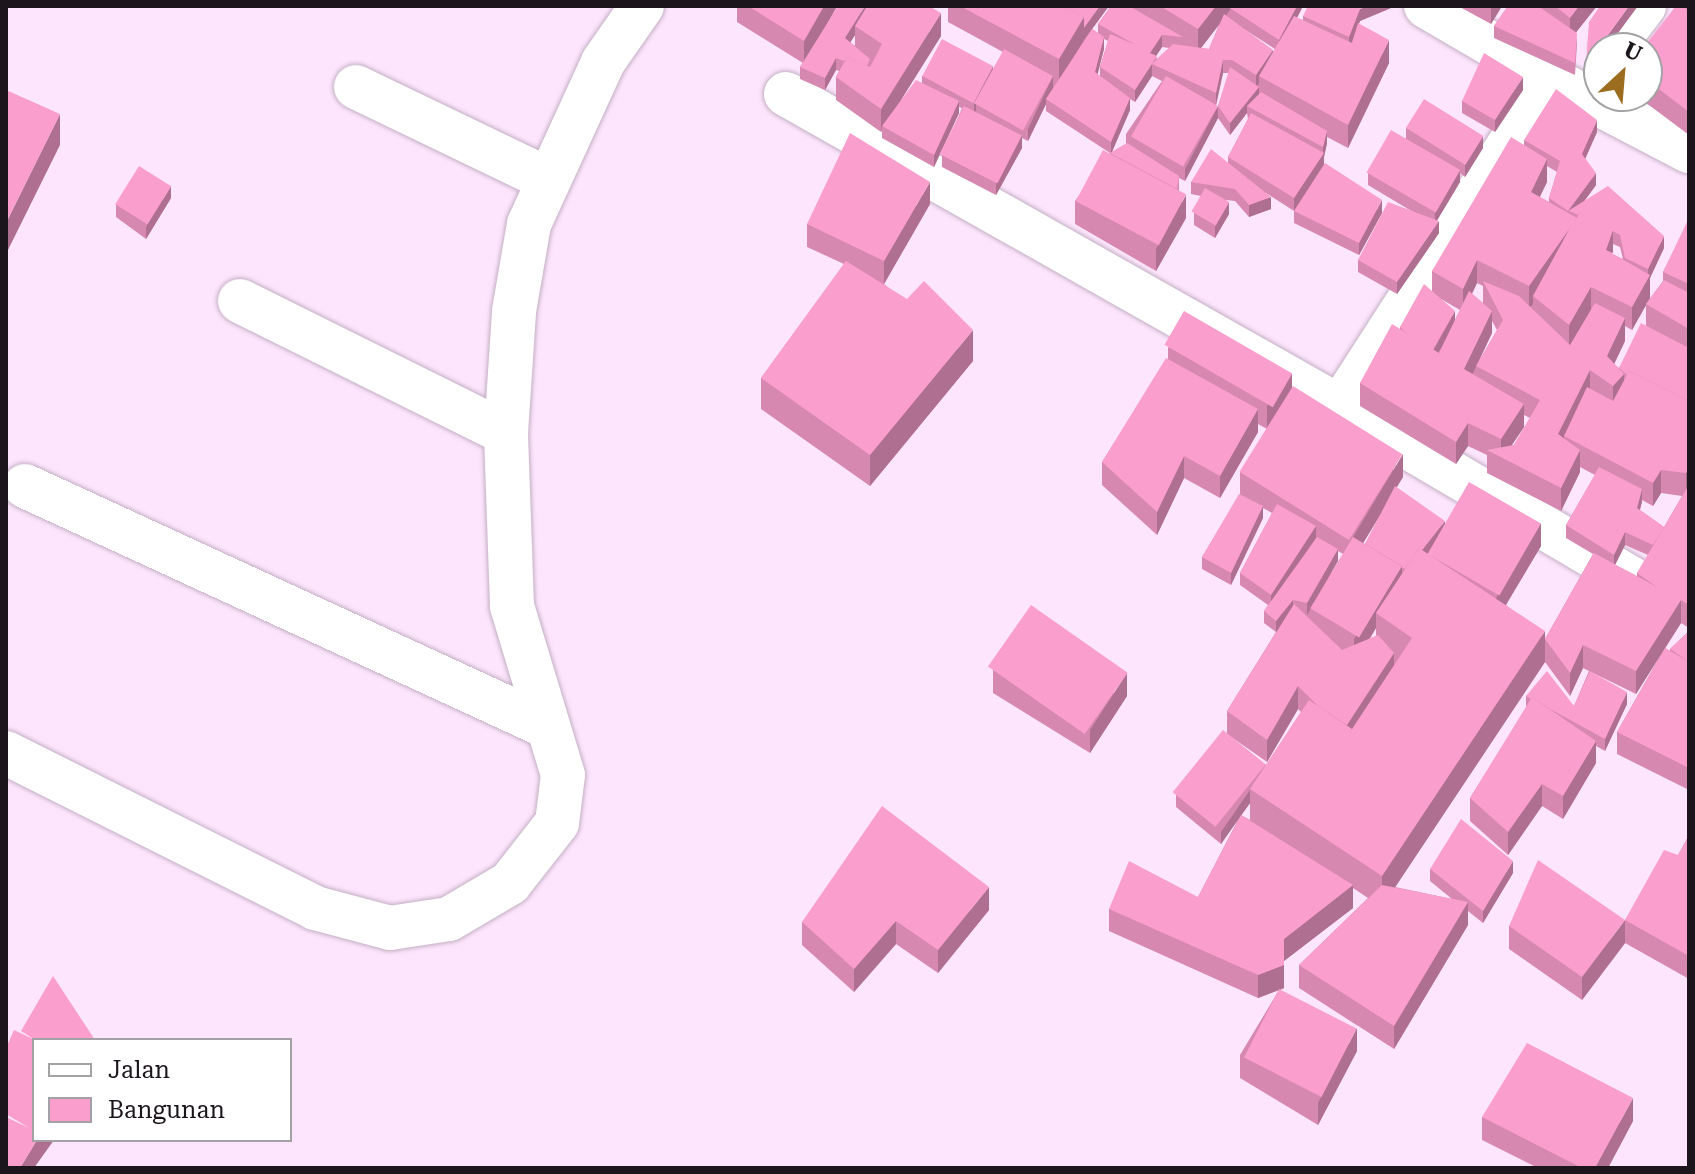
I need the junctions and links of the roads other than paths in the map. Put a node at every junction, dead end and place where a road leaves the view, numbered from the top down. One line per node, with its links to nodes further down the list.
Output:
1 (642, 6): 9 (street)
2 (1426, 6): 5 (street)
3 (1644, 6): 4 (street)
4 (1624, 32)
5 (1576, 79): 8 (street); 11 (street)
6 (356, 87): 9 (street)
7 (786, 94): 11 (street)
8 (1689, 151)
9 (549, 180): 12 (street)
10 (240, 301): 12 (street)
11 (1340, 407): 14 (street)
12 (506, 433): 15 (street)
13 (25, 486): 15 (street)
14 (1632, 579)
15 (546, 726): 16 (street)
16 (6, 753)

